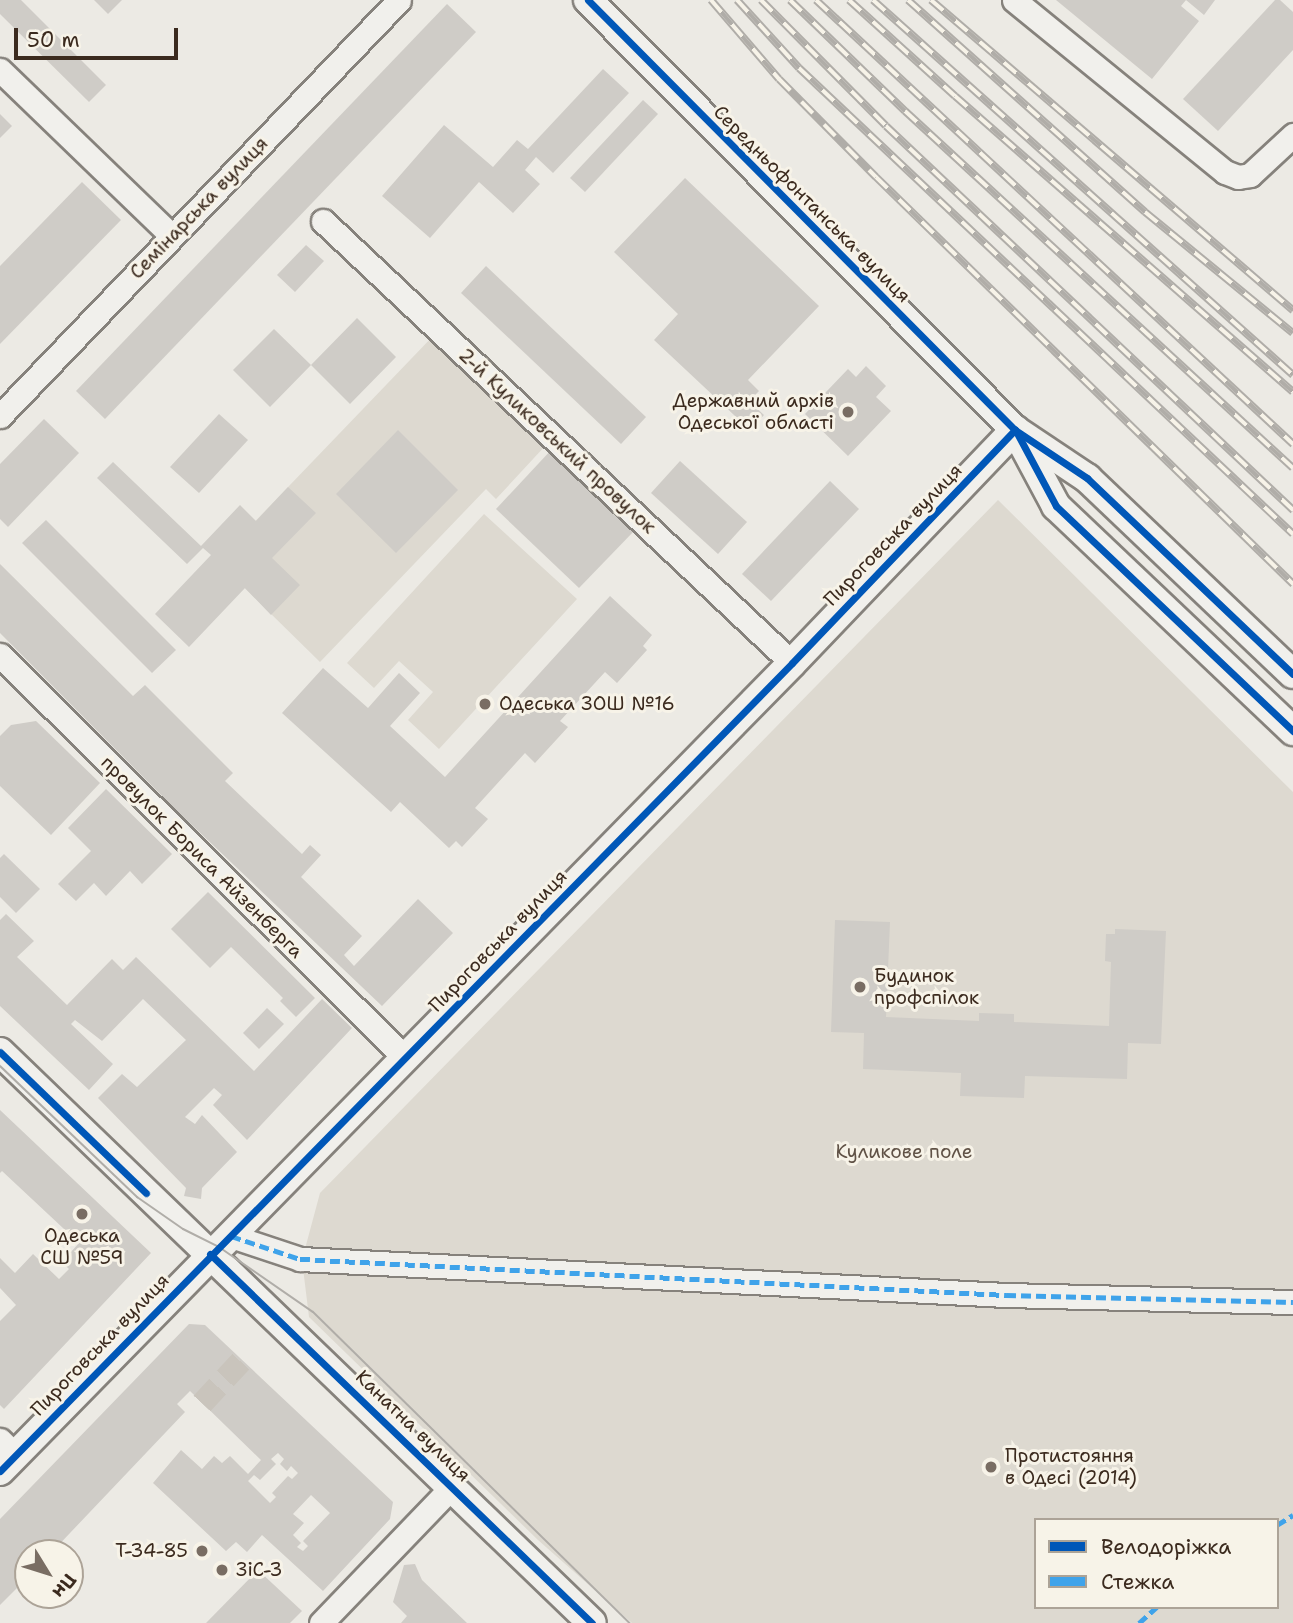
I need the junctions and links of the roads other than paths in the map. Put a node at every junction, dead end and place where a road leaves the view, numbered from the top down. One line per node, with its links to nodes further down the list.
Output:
1 (399, 0): 7 (street, Семінарська вулиця)
2 (588, 0): 9 (main road, Середньофонтанська вулиця)
3 (1014, 0): 5 (street)
4 (0, 70): 7 (street)
5 (1293, 135)
6 (323, 220): 11 (street, 2-й Куликовський провулок)
7 (172, 236): 8 (street, Семінарська вулиця)
8 (0, 416)
9 (1015, 430): 11 (main road, Пироговська вулиця); 12 (main road, Середньофонтанська вулиця); 13 (main road, Середньофонтанська вулиця)
10 (0, 655): 15 (street, провулок Бориса Айзенберга)
11 (792, 663): 15 (main road, Пироговська вулиця)
12 (1293, 674)
13 (1293, 731)
14 (0, 1052): 16 (main road, Канатна вулиця)
15 (405, 1058): 16 (main road, Пироговська вулиця)
16 (220, 1245): 17 (street); 18 (main road, Пироговська вулиця); 19 (main road, Канатна вулиця)
17 (1293, 1301)
18 (5, 1455)
19 (453, 1486): 20 (street); 21 (main road, Канатна вулиця)
20 (321, 1623)
21 (592, 1623)

